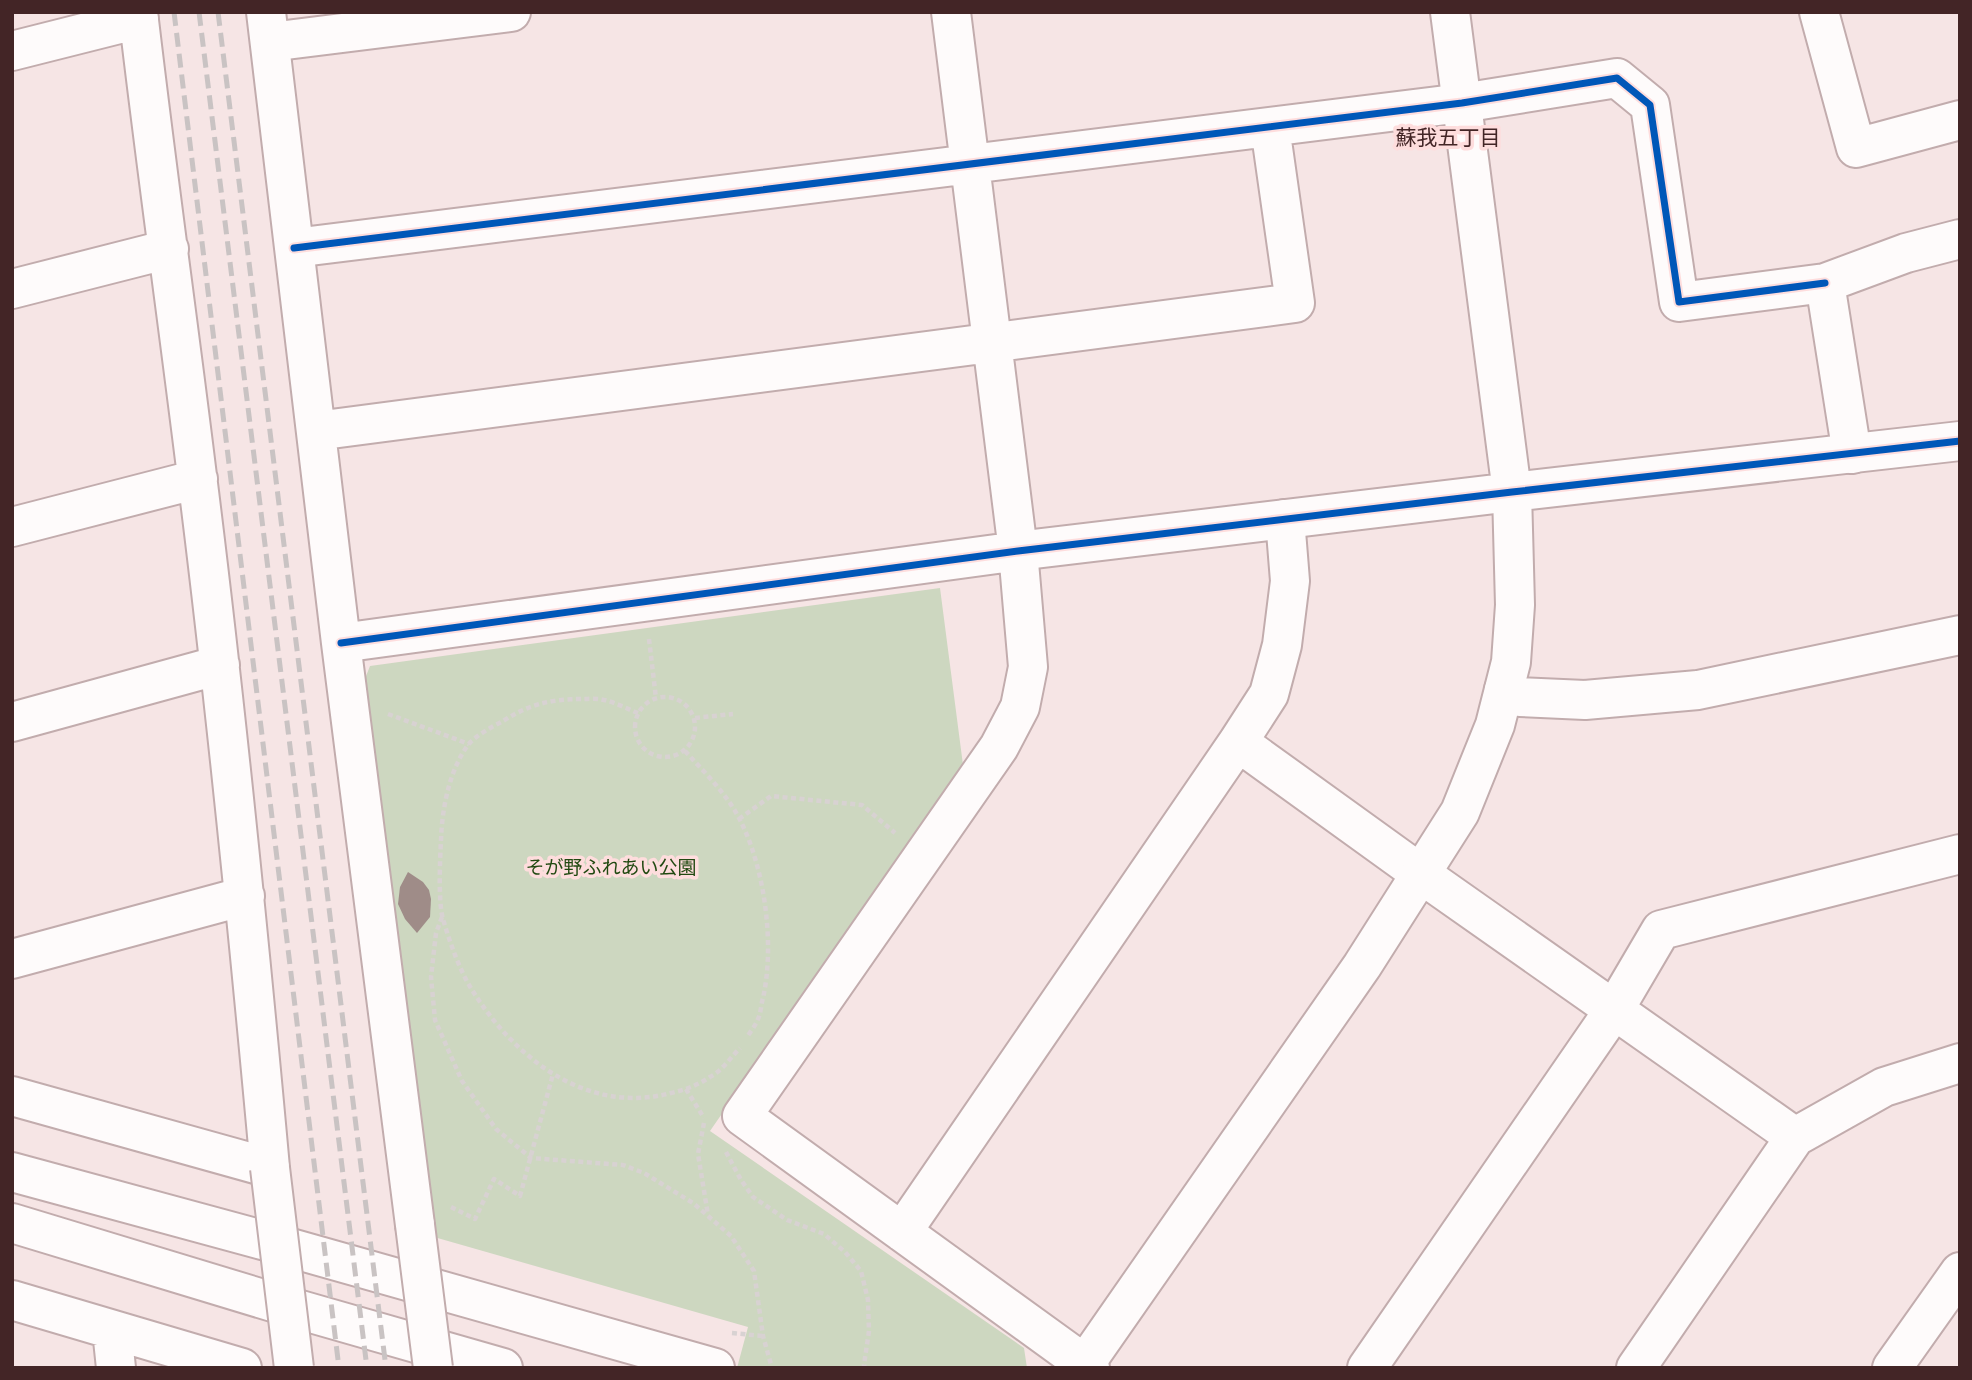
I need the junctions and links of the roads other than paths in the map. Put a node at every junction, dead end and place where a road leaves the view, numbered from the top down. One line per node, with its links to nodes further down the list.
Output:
1 (511, 12): 6 (street)
2 (951, 12): 11 (street)
3 (1450, 12): 8 (street)
4 (1819, 12): 9 (street)
5 (138, 15): 7 (street); 14 (street)
6 (268, 27): 13 (street)
7 (12, 51)
8 (1462, 103): 10 (street); 15 (street); 22 (street)
9 (1960, 120)
10 (1270, 127): 11 (street); 17 (street)
11 (969, 164): 13 (street); 17 (street)
12 (1960, 239): 15 (street)
13 (294, 248): 18 (street)
14 (169, 249): 16 (street); 21 (street)
15 (1825, 283): 20 (street)
16 (12, 289)
17 (992, 343): 18 (street); 25 (street)
18 (316, 432): 27 (street)
19 (1960, 441): 20 (street)
20 (1852, 454): 22 (street)
21 (198, 479): 24 (street); 28 (street)
22 (1512, 492): 23 (street); 29 (street)
23 (1285, 519): 25 (street); 31 (street)
24 (12, 527)
25 (1018, 551): 27 (street); 43 (street)
26 (1960, 635): 29 (street)
27 (341, 643): 52 (street, bridge)
28 (220, 665): 30 (street); 34 (street)
29 (1504, 690): 33 (street)
30 (12, 722)
31 (1238, 742): 33 (street); 43 (street)
32 (1960, 854): 36 (street)
33 (1421, 874): 36 (street); 48 (street)
34 (245, 896): 35 (street); 40 (street)
35 (12, 959)
36 (1614, 1010): 39 (street); 55 (street)
37 (1960, 1063): 39 (street)
38 (12, 1096): 40 (street)
39 (1795, 1137): 56 (street)
40 (270, 1168): 51 (street, bridge)
41 (12, 1172): 47 (street)
42 (12, 1223): 53 (street)
43 (902, 1232): 48 (street)
44 (1960, 1272): 57 (street)
45 (12, 1300): 46 (street)
46 (112, 1331): 49 (street); 50 (street)
47 (671, 1362): 54 (street)
48 (1085, 1366)
49 (116, 1368)
50 (242, 1368)
51 (294, 1368)
52 (433, 1368)
53 (503, 1368)
54 (715, 1368)
55 (1367, 1368)
56 (1636, 1368)
57 (1892, 1368)

